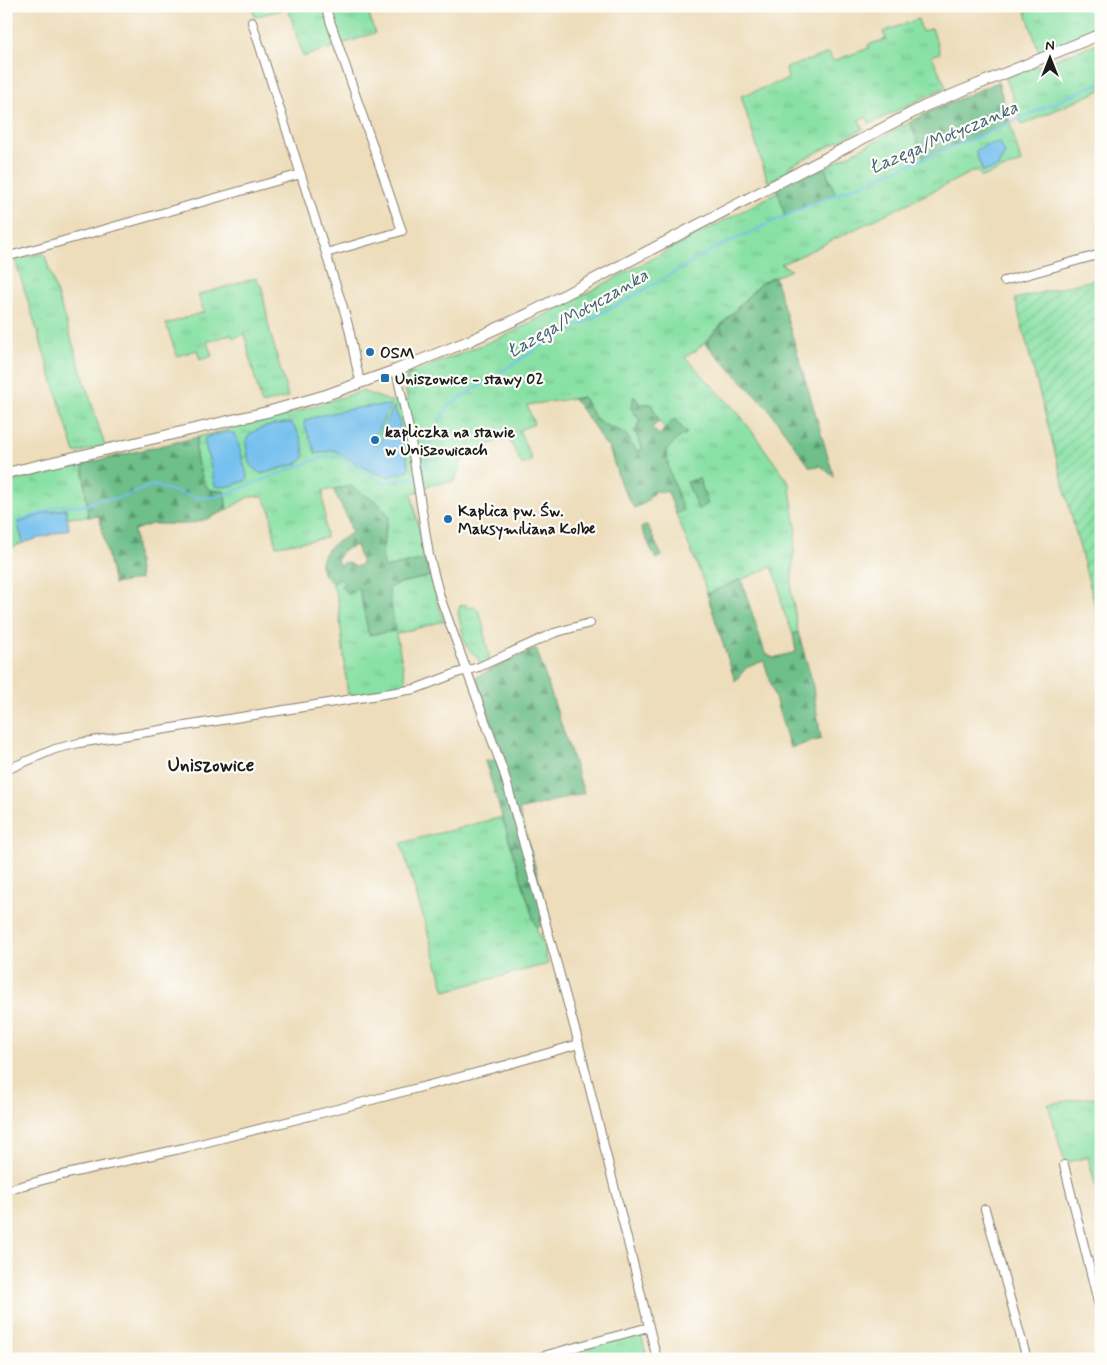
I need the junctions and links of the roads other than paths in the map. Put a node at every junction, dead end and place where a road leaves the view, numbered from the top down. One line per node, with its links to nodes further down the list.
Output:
1 (325, 6): 5 (street)
2 (252, 22): 4 (street)
3 (1101, 34): 9 (street)
4 (301, 174): 5 (street); 7 (street)
5 (326, 253): 10 (street)
6 (1101, 254): 8 (street)
7 (6, 257)
8 (1004, 281)
9 (396, 370): 10 (street); 13 (street)
10 (361, 383): 11 (street)
11 (6, 473)
12 (590, 623): 13 (street)
13 (467, 670): 14 (street); 15 (street)
14 (6, 770)
15 (579, 1044): 17 (street); 20 (street)
16 (1064, 1165): 19 (street)
17 (6, 1190)
18 (985, 1208): 23 (street)
19 (1101, 1314)
20 (649, 1327): 21 (street); 22 (street)
21 (532, 1359)
22 (657, 1359)
23 (1027, 1359)

